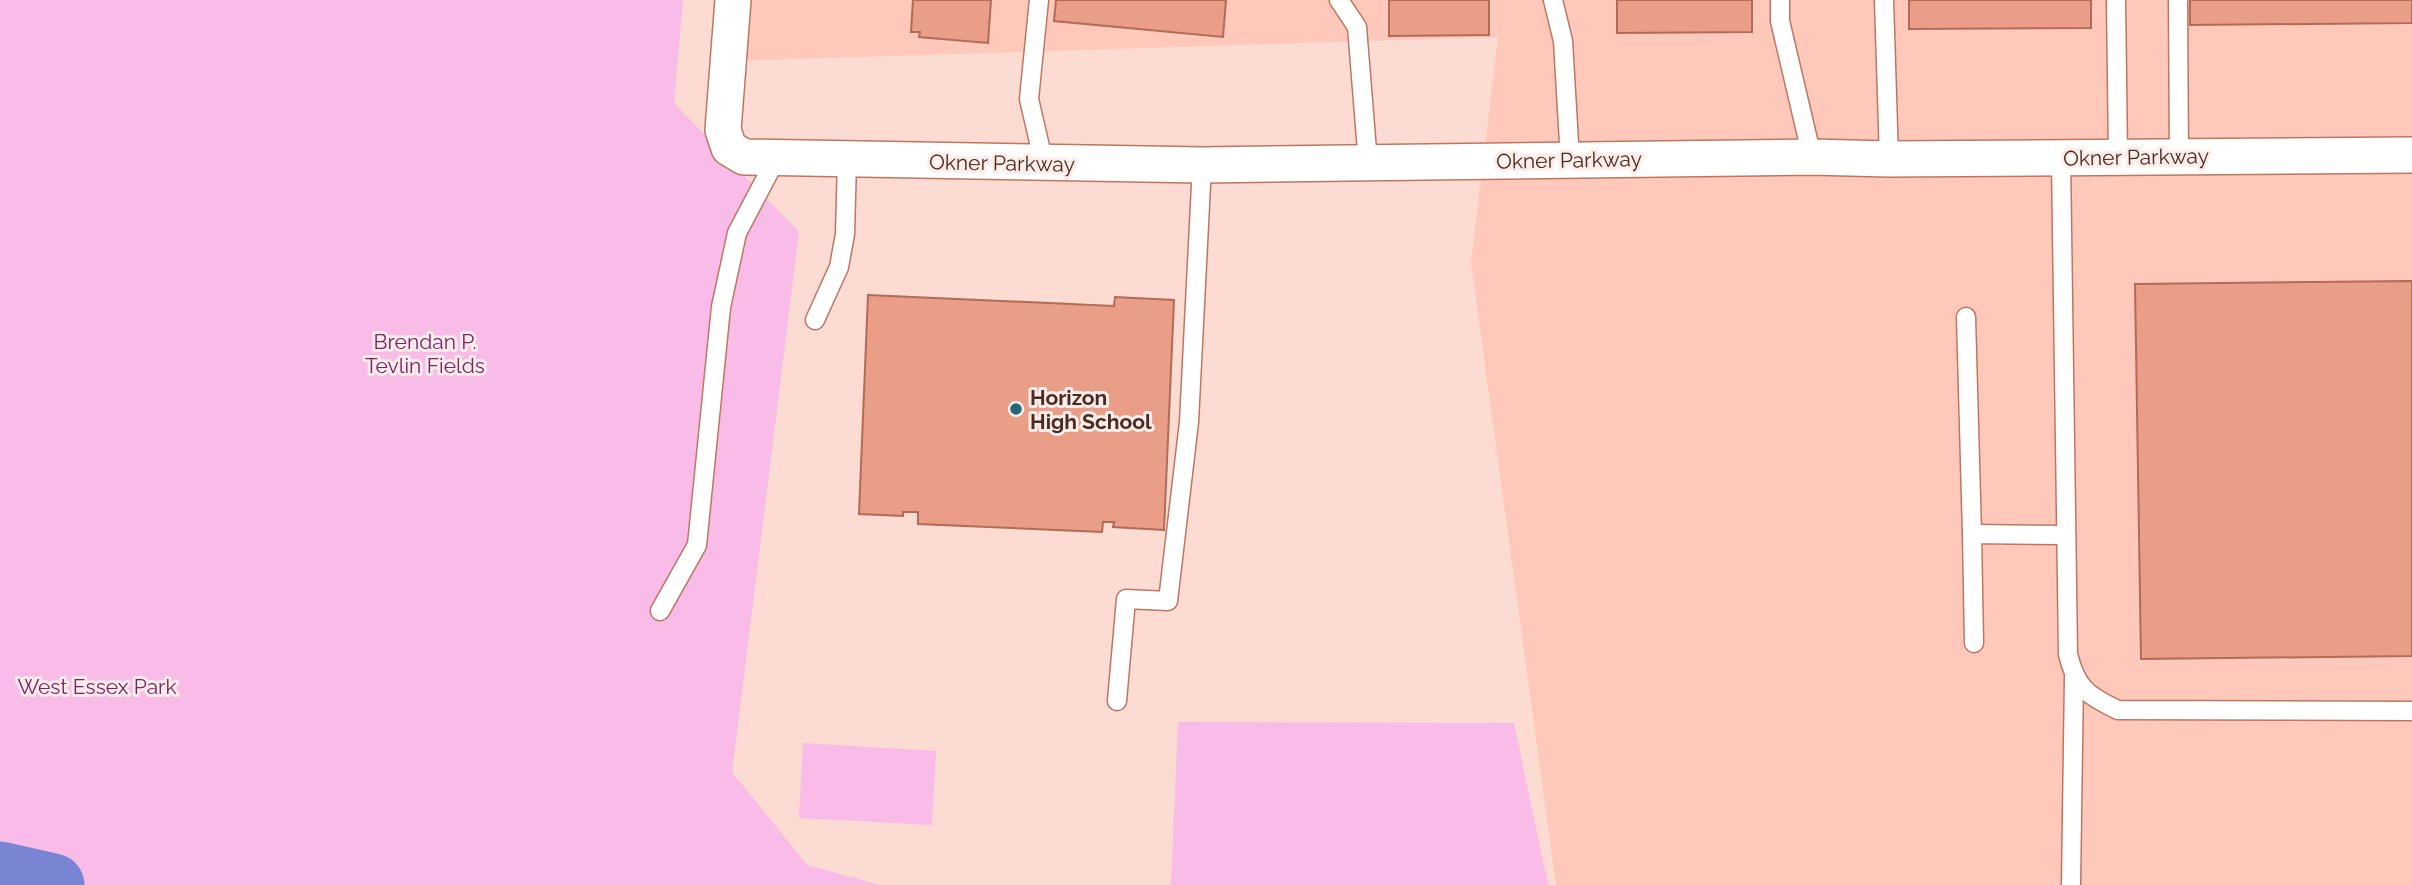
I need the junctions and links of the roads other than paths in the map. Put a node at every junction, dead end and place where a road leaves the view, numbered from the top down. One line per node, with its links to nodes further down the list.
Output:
1 (733, 0): 14 (street, Okner Parkway)
2 (1039, 0): 19 (lane)
3 (1339, 0): 18 (lane)
4 (1553, 0): 16 (lane)
5 (1780, 0): 10 (lane)
6 (1884, 0): 15 (lane)
7 (2116, 0): 11 (lane)
8 (2178, 0): 12 (lane)
9 (2412, 155): 12 (street, Okner Parkway)
10 (1812, 157): 15 (street, Okner Parkway); 16 (street, Okner Parkway)
11 (2118, 157): 12 (street, Okner Parkway); 13 (street, Okner Parkway)
12 (2179, 157)
13 (2060, 158): 15 (street, Okner Parkway); 24 (lane)
14 (776, 159): 17 (street, Okner Parkway); 25 (lane)
15 (1889, 159)
16 (1570, 160): 18 (street, Okner Parkway)
17 (847, 161): 19 (street, Okner Parkway); 22 (lane)
18 (1368, 163): 20 (street, Okner Parkway)
19 (1044, 164): 20 (street, Okner Parkway)
20 (1202, 165): 28 (lane)
21 (1966, 317): 23 (lane)
22 (815, 320)
23 (1972, 534): 24 (lane); 26 (lane)
24 (2066, 535): 27 (lane)
25 (660, 611)
26 (1974, 643)
27 (2074, 677): 29 (lane); 30 (lane)
28 (1117, 701)
29 (2412, 712)
30 (2071, 885)

